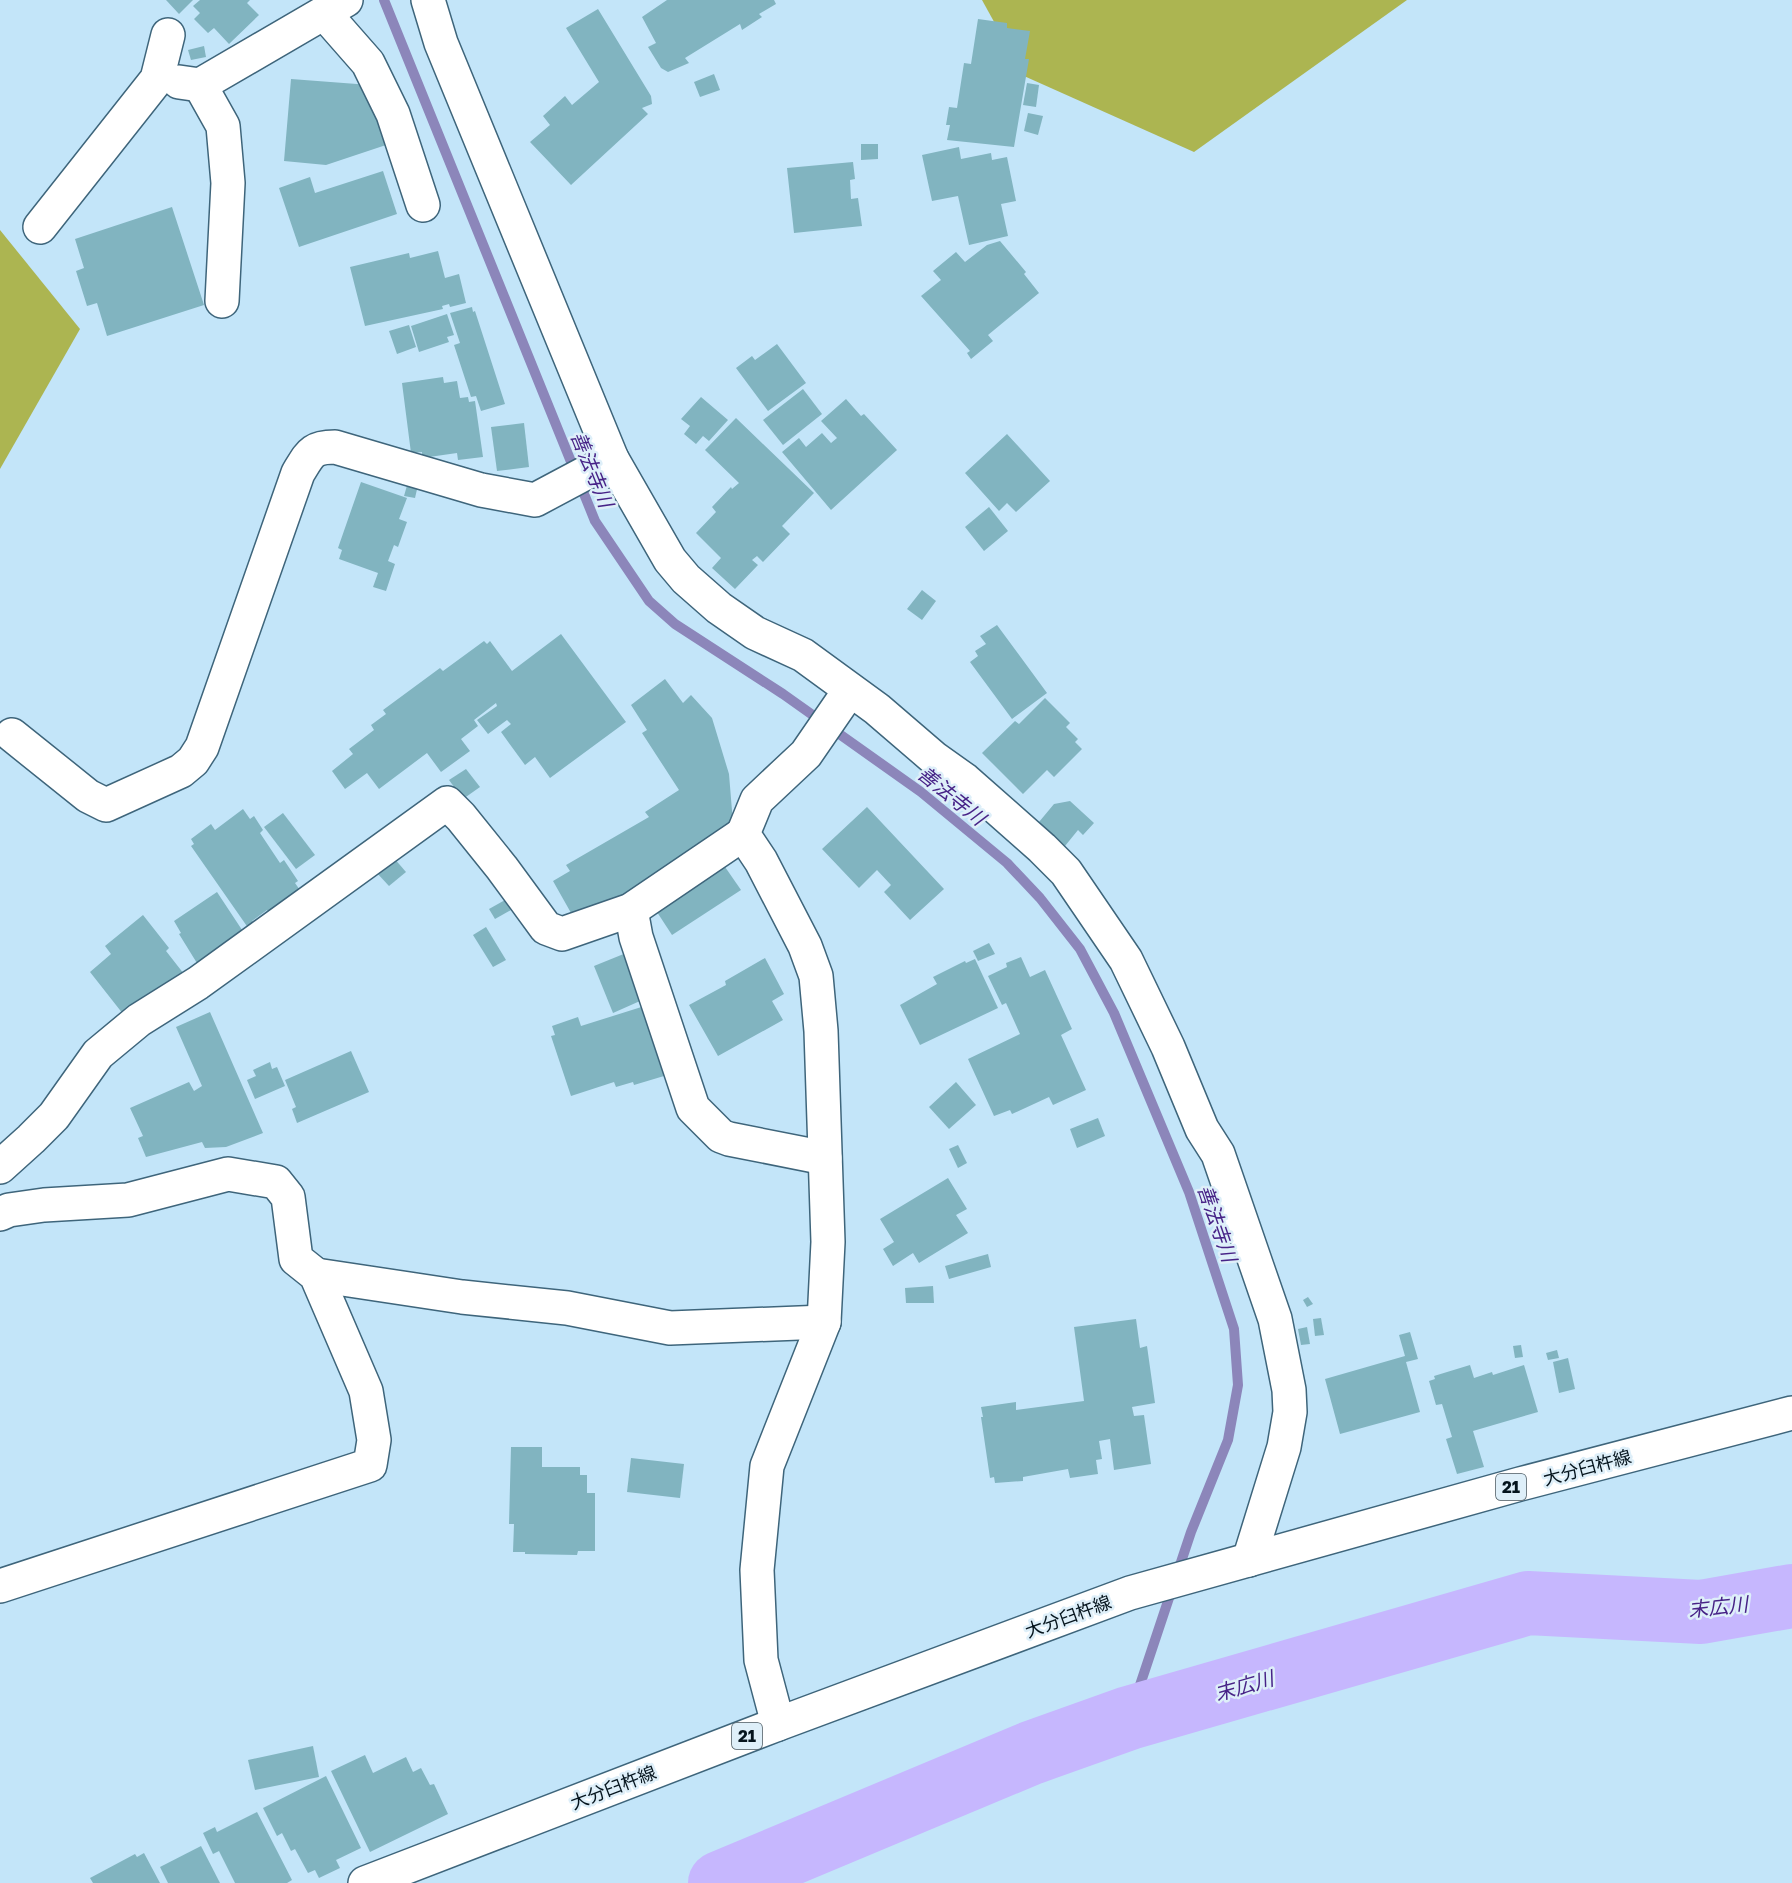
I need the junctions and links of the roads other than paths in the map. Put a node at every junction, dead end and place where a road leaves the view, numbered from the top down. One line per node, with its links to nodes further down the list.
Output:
1 (428, 0): 9 (street)
2 (338, 6): 5 (street); 6 (street)
3 (168, 35): 4 (street)
4 (156, 79): 5 (street); 7 (street)
5 (200, 85): 8 (street)
6 (423, 205)
7 (40, 227)
8 (222, 301)
9 (607, 462): 10 (street); 11 (street)
10 (846, 696): 12 (street); 20 (street)
11 (12, 735)
12 (743, 834): 13 (street); 14 (street)
13 (632, 910): 14 (street); 15 (street)
14 (825, 1158): 18 (street)
15 (0, 1167)
16 (0, 1214): 17 (street)
17 (316, 1275): 18 (street); 21 (street)
18 (824, 1322): 22 (street)
19 (1792, 1413): 20 (street, 大分臼杵線 / 21)
20 (1240, 1562): 22 (street, 大分臼杵線 / 21)
21 (0, 1586)
22 (778, 1724): 23 (street, 大分臼杵線 / 21)
23 (365, 1883)

